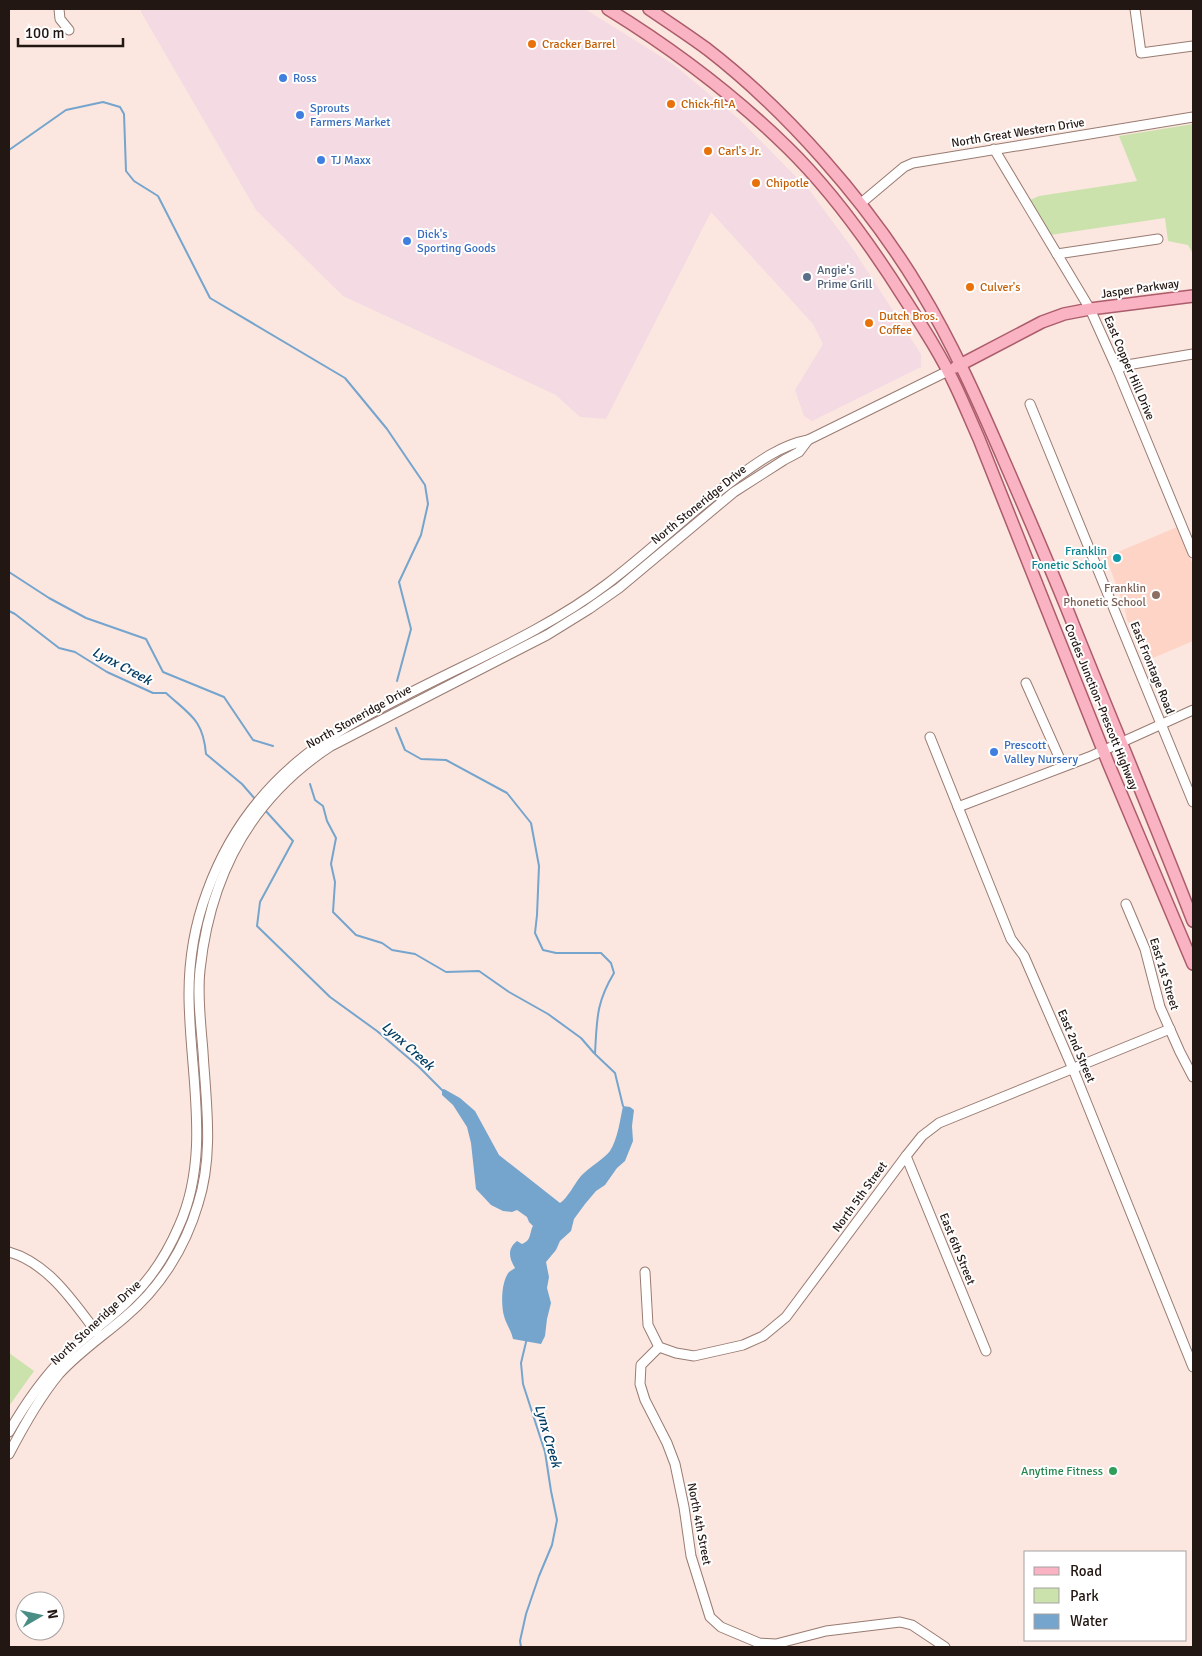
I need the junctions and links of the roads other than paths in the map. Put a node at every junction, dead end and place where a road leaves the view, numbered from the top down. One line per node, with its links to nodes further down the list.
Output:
1 (59, 9): 5 (street)
2 (608, 9): 17 (main road, Cordes Junction–Prescott Highway)
3 (649, 9): 9 (main road, Cordes Junction–Prescott Highway)
4 (1135, 9): 6 (street)
5 (69, 30)
6 (1193, 46)
7 (1193, 117): 8 (street, North Great Western Drive)
8 (994, 149): 9 (street, North Great Western Drive); 11 (street, East Copper Hill Drive)
9 (860, 204): 15 (main road, Cordes Junction–Prescott Highway)
10 (1158, 239): 11 (street)
11 (1058, 254): 13 (street, East Copper Hill Drive)
12 (1193, 296): 13 (main road, Jasper Parkway)
13 (1090, 309): 15 (main road, North Stoneridge Drive); 16 (street, East Copper Hill Drive)
14 (1193, 354): 16 (street)
15 (962, 364): 17 (main road, North Stoneridge Drive); 24 (main road, Cordes Junction–Prescott Highway)
16 (1117, 369): 19 (street, East Copper Hill Drive)
17 (948, 372): 25 (main road, Cordes Junction–Prescott Highway); 29 (street, North Stoneridge Drive)
18 (1030, 404): 22 (street, East Frontage Road)
19 (1193, 553)
20 (1026, 682): 26 (street)
21 (1193, 710): 22 (street)
22 (1162, 724): 24 (street); 27 (street, East Frontage Road)
23 (930, 737): 28 (street, East 2nd Street)
24 (1121, 743): 25 (street); 31 (main road, Cordes Junction–Prescott Highway)
25 (1104, 750): 26 (street); 32 (main road, Cordes Junction–Prescott Highway)
26 (1063, 766): 28 (street)
27 (1193, 802)
28 (958, 807): 34 (street, East 2nd Street)
29 (247, 823): 39 (street, North Stoneridge Drive); 40 (street, North Stoneridge Drive)
30 (1126, 904): 33 (street, East 1st Street)
31 (1193, 921)
32 (1193, 964)
33 (1170, 1029): 34 (street, North 5th Street); 35 (street, East 1st Street)
34 (1072, 1069): 36 (street, North 5th Street); 43 (street, East 2nd Street)
35 (1193, 1077)
36 (906, 1156): 41 (street, North 5th Street); 42 (street, East 6th Street)
37 (9, 1252): 39 (street)
38 (645, 1272): 41 (street)
39 (94, 1328): 40 (street); 44 (street, North Stoneridge Drive)
40 (100, 1336): 45 (street, North Stoneridge Drive)
41 (659, 1347): 46 (street, North 4th Street)
42 (986, 1351)
43 (1193, 1368)
44 (9, 1432)
45 (9, 1454)
46 (945, 1647)

